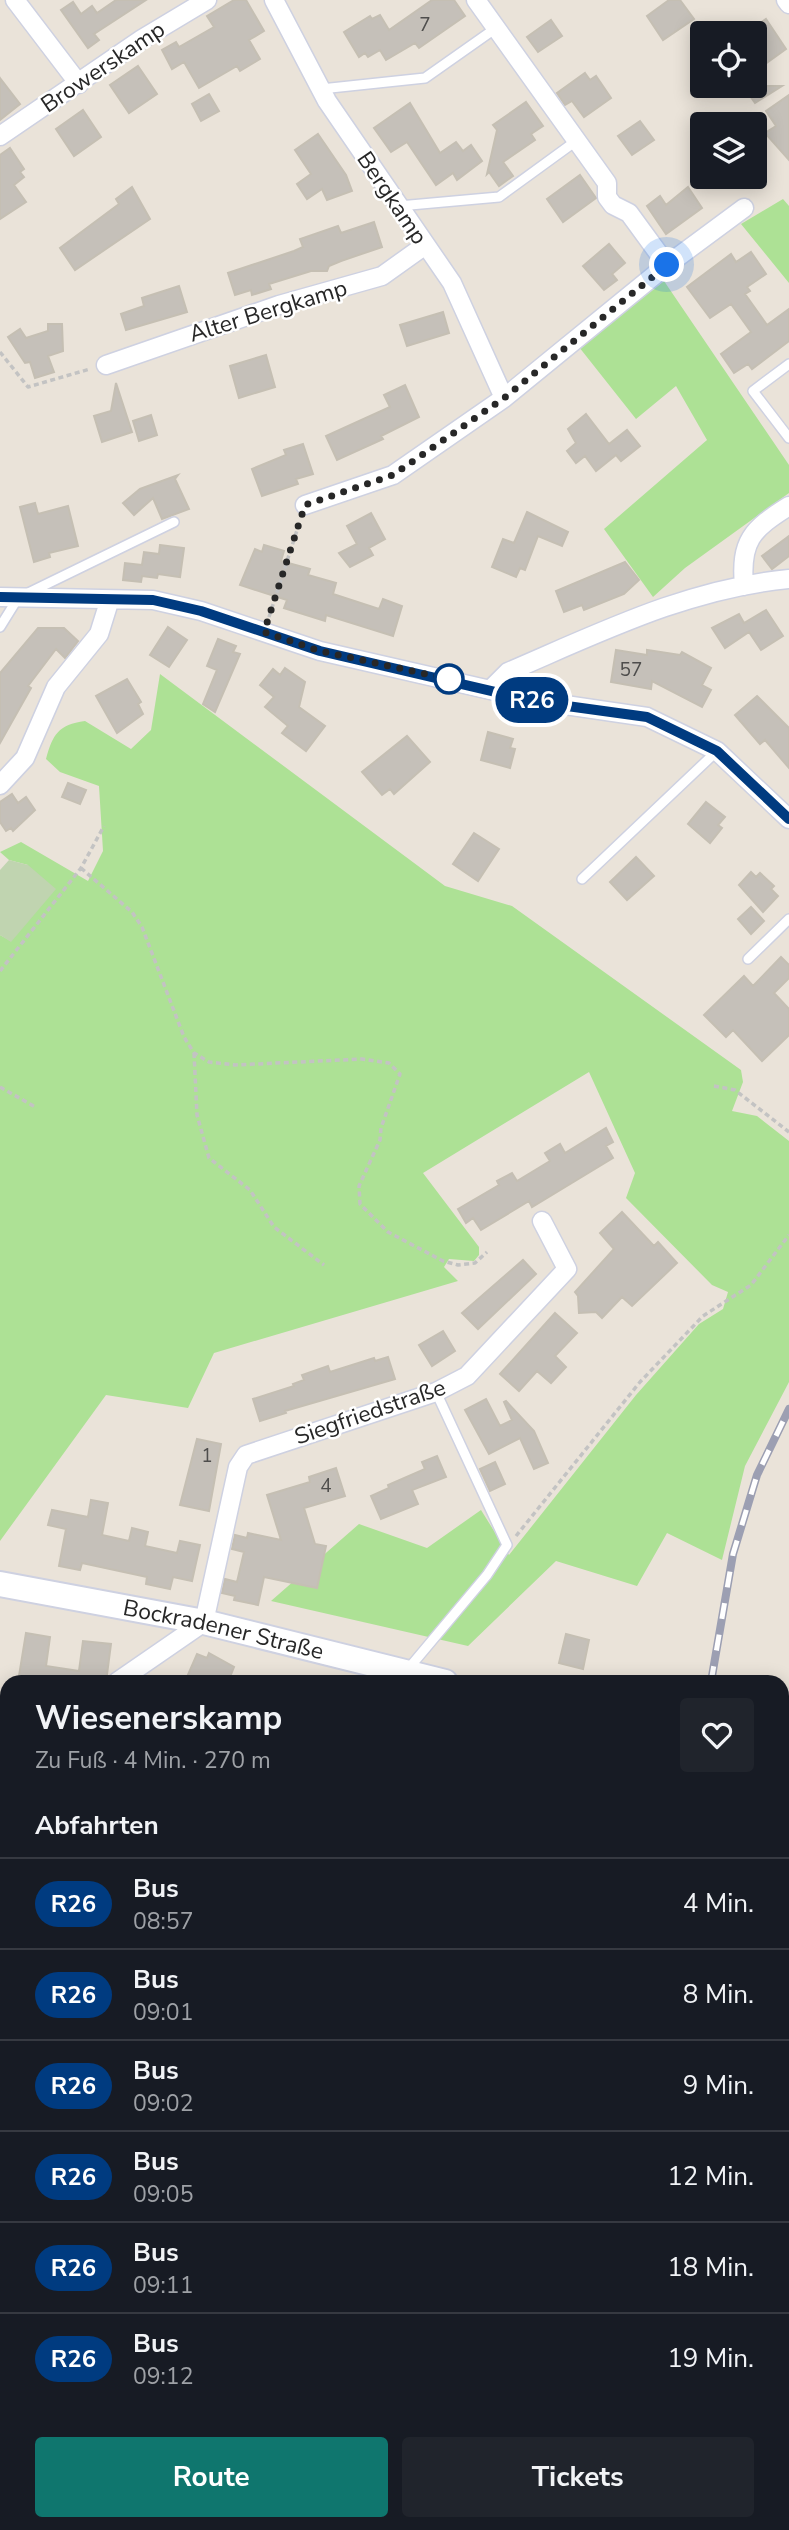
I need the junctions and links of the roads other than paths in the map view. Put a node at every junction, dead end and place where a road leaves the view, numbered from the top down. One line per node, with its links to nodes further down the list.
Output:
1 (15, 0): 8 (street)
2 (207, 0): 8 (street, Browerskamp)
3 (274, 0): 9 (street, Bergkamp)
4 (476, 0): 7 (street)
5 (786, 0): 6 (street)
6 (789, 4)
7 (496, 28): 9 (lane); 11 (street)
8 (79, 84): 10 (street, Browerskamp)
9 (321, 89): 12 (street, Bergkamp)
10 (0, 136)
11 (576, 141): 12 (lane); 15 (street)
12 (398, 206): 14 (street, Bergkamp)
13 (744, 208): 15 (street)
14 (424, 246): 17 (street, Alter Bergkamp); 18 (street, Bergkamp)
15 (667, 265): 18 (street)
16 (789, 364): 19 (lane)
17 (106, 365)
18 (504, 398): 20 (street)
19 (789, 438)
20 (305, 505)
21 (789, 506): 24 (street)
22 (174, 522): 26 (lane)
23 (789, 579): 24 (street)
24 (744, 586): 29 (street)
25 (0, 597): 26 (street)
26 (18, 598): 27 (street); 28 (lane)
27 (109, 601): 29 (street); 31 (street)
28 (0, 627)
29 (491, 690): 30 (street)
30 (717, 751): 32 (street); 33 (lane)
31 (0, 785)
32 (789, 819)
33 (582, 878)
34 (789, 919): 35 (lane)
35 (748, 959)
36 (542, 1221): 37 (street, Siegfriedstraße)
37 (436, 1392): 39 (street, Siegfriedstraße); 42 (lane)
38 (0, 1584): 39 (street, Bockradener Straße)
39 (204, 1622): 40 (street); 41 (street, Bockradener Straße)
40 (127, 1675)
41 (412, 1675)
42 (426, 1675)

